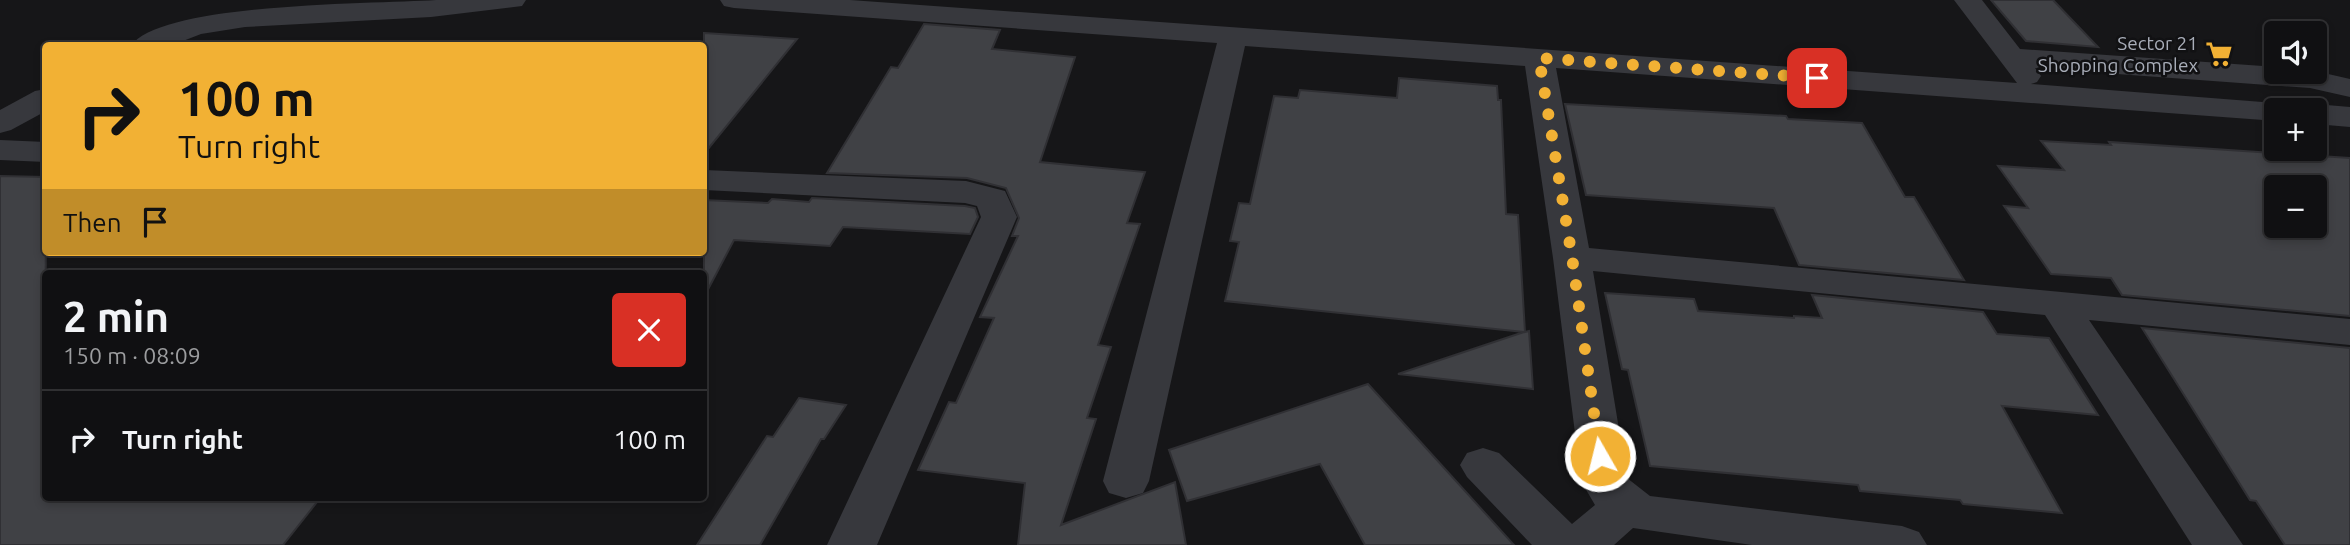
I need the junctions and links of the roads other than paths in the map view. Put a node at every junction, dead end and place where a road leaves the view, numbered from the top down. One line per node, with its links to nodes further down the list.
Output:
1 (512, 0): 7 (street)
2 (734, 0): 5 (street)
3 (1084, 0): 5 (street)
4 (1968, 0): 8 (street)
5 (1067, 24): 6 (street)
6 (1233, 36): 9 (street); 24 (street)
7 (152, 42)
8 (2012, 57): 10 (street); 11 (street)
9 (1539, 58): 11 (street); 20 (street)
10 (2350, 89)
11 (2040, 94): 13 (street)
12 (42, 101): 16 (street)
13 (2264, 110)
14 (2327, 115): 15 (street)
15 (2350, 117)
16 (0, 123)
17 (0, 150): 18 (street)
18 (42, 152)
19 (707, 180): 26 (street)
20 (1572, 257): 21 (street); 25 (street)
21 (2058, 304): 22 (street); 30 (street)
22 (2350, 332)
23 (1483, 465): 27 (street)
24 (1126, 481)
25 (1626, 506): 28 (street); 29 (street)
26 (852, 545)
27 (1562, 545)
28 (1581, 545)
29 (1902, 545)
30 (2218, 545)

